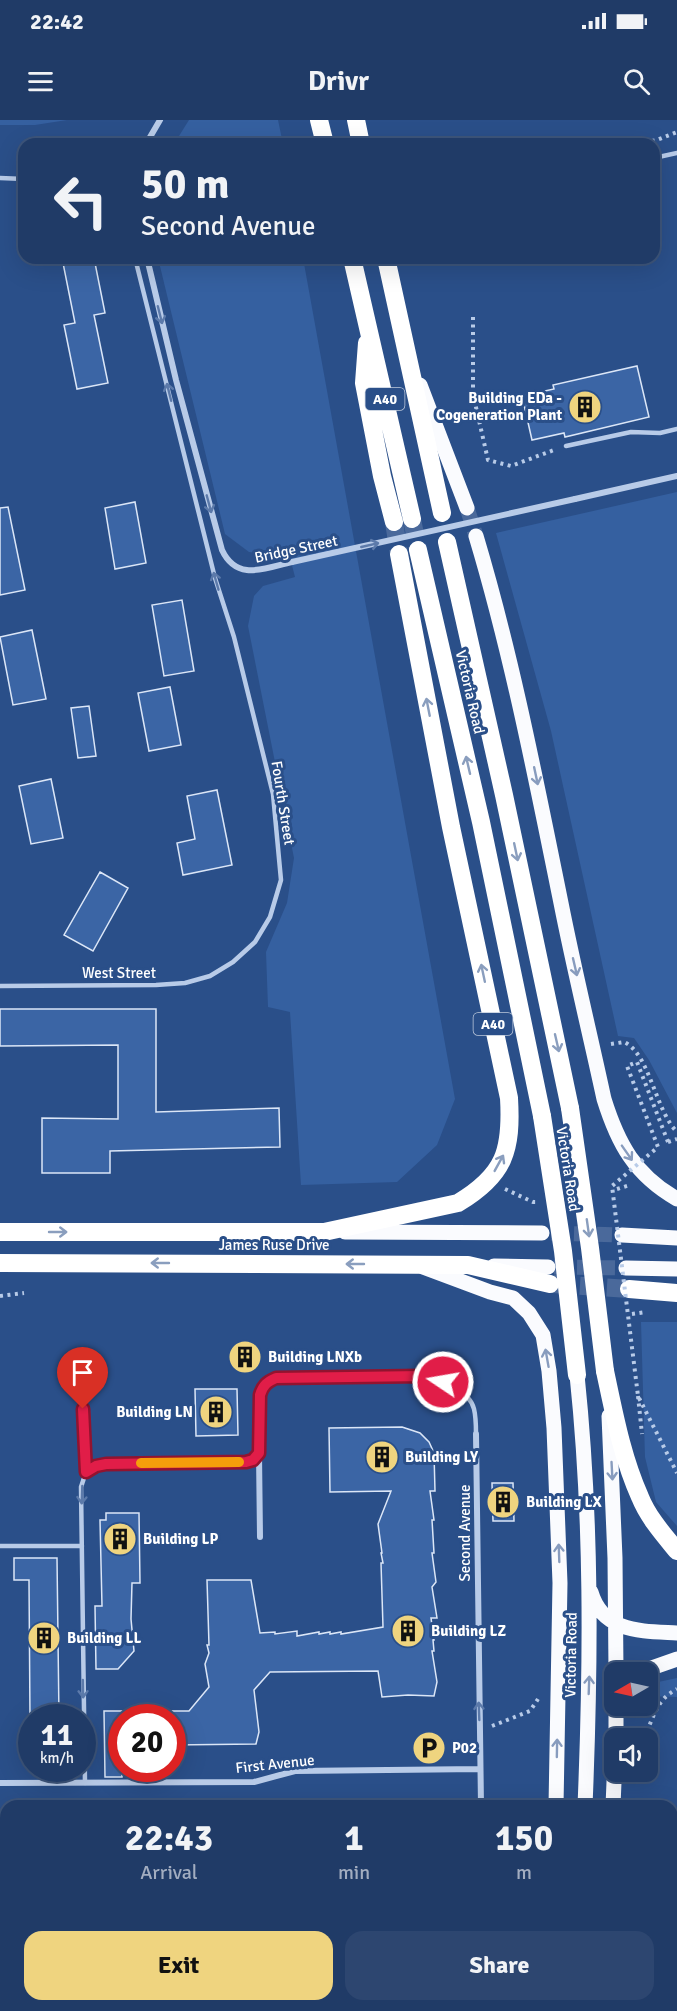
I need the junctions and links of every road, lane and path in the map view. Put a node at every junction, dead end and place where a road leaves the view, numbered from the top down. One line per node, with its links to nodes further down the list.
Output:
1 (160, 120): 5 (street)
2 (319, 120): 6 (highway)
3 (356, 120): 7 (highway)
4 (677, 132): 8 (path)
5 (150, 138)
6 (324, 138)
7 (360, 138)
8 (660, 139)
9 (677, 153): 10 (lane)
10 (660, 157)
11 (0, 178): 12 (lane)
12 (18, 179)
13 (136, 264): 29 (lane, Fourth Street, one-way to 13)
14 (148, 264): 21 (street, Bridge Street, one-way to 21, bridge)
15 (353, 264): 24 (highway, A40)
16 (387, 264): 18 (highway, A40)
17 (473, 317): 20 (path)
18 (407, 352): 22 (main road); 23 (highway, A40)
19 (677, 429): 20 (lane)
20 (566, 446)
21 (677, 476)
22 (467, 508)
23 (442, 513)
24 (403, 521)
25 (476, 536): 35 (main road, one-way to 35)
26 (447, 542): 51 (highway, Victoria Road, one-way to 51, bridge)
27 (418, 550): 52 (highway, Victoria Road / A40, one-way to 27, bridge)
28 (399, 554): 38 (highway, A40, one-way to 28)
29 (233, 962): 30 (lane, West Street)
30 (0, 986)
31 (611, 1044): 32 (path)
32 (677, 1132)
33 (677, 1139): 57 (path, bridge)
34 (498, 1187): 36 (path)
35 (677, 1199)
36 (537, 1202)
37 (0, 1232): 38 (highway, James Ruse Drive / A40, one-way to 38)
38 (324, 1232): 39 (main road, James Ruse Drive)
39 (542, 1233)
40 (622, 1235): 41 (main road)
41 (677, 1238)
42 (0, 1263): 43 (highway, James Ruse Drive, one-way to 42)
43 (414, 1264): 46 (highway, James Ruse Drive); 77 (main road, one-way to 43)
44 (626, 1268): 45 (main road)
45 (677, 1269)
46 (549, 1275)
47 (629, 1289): 49 (highway)
48 (24, 1293): 50 (path)
49 (677, 1293)
50 (0, 1296)
51 (605, 1371): 61 (highway); 63 (main road, Victoria Road, one-way to 63)
52 (577, 1375): 62 (main road, Victoria Road / A40)
53 (83, 1409): 56 (street)
54 (476, 1434): 55 (lane, Second Avenue); 72 (street, Second Avenue, one-way to 54)
55 (259, 1453): 56 (lane); 58 (street, Second Avenue)
56 (86, 1472): 60 (lane, one-way to 60)
57 (677, 1473)
58 (260, 1537)
59 (0, 1546): 60 (lane)
60 (82, 1546): 75 (lane, one-way to 75)
61 (677, 1551)
62 (590, 1587): 63 (main road); 78 (main road, Victoria Road, one-way to 62)
63 (616, 1624): 64 (main road); 66 (main road, Victoria Road)
64 (677, 1633)
65 (677, 1659): 67 (main road)
66 (616, 1662)
67 (658, 1666)
68 (677, 1689): 71 (path)
69 (540, 1697): 70 (path)
70 (491, 1726)
71 (647, 1728)
72 (480, 1769): 75 (street, First Avenue); 76 (street, Second Avenue)
73 (614, 1782): 79 (main road)
74 (0, 1783): 75 (street, First Avenue)
75 (85, 1783)
76 (481, 1800)
77 (556, 1800)
78 (585, 1800)
79 (614, 1800)

